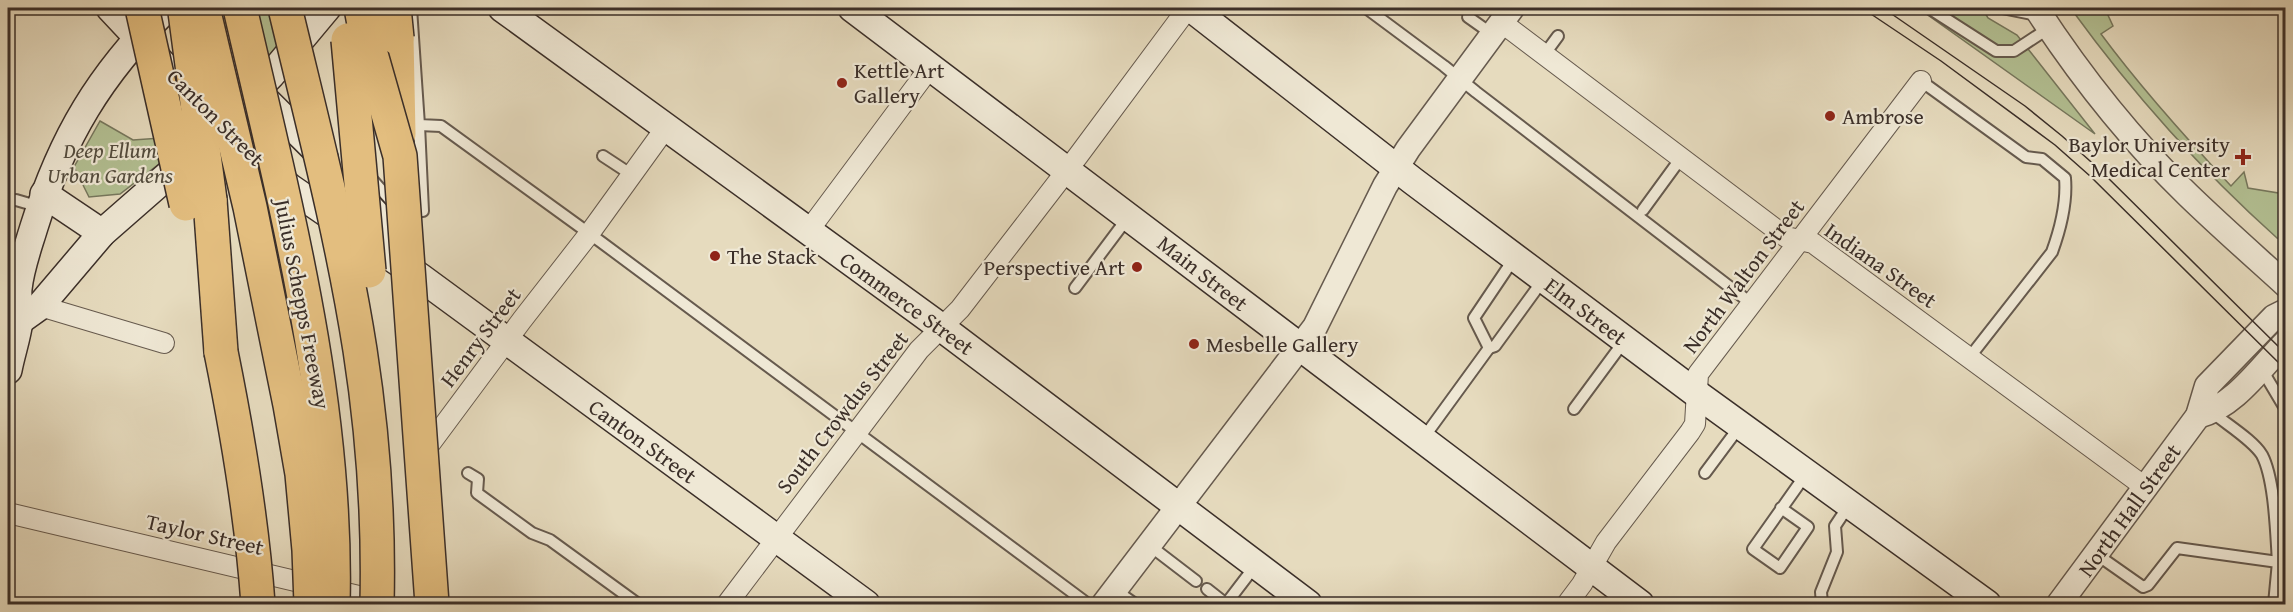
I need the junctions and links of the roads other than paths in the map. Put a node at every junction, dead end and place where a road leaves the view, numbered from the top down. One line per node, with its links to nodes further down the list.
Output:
1 (110, 8): 19 (main road, Canton Street)
2 (167, 8): 19 (main road)
3 (172, 8): 28 (main road, Canton Street)
4 (184, 8): 64 (highway, bridge)
5 (203, 8): 93 (highway, bridge)
6 (240, 8): 94 (highway, Julius Schepps Freeway, bridge)
7 (285, 8): 63 (highway, Julius Schepps Freeway, bridge)
8 (327, 8): 21 (main road)
9 (371, 8): 24 (lane); 29 (lane); 63 (highway, bridge); 98 (highway, bridge)
10 (502, 8): 31 (main road, Commerce Street)
11 (852, 8): 23 (main road, Main Street)
12 (1190, 8): 36 (main road, Elm Street); 37 (street, South Crowdus Street)
13 (1366, 8): 26 (lane)
14 (1929, 8): 17 (lane)
15 (2002, 8): 17 (lane)
16 (1468, 17): 18 (lane)
17 (2042, 17): 51 (street)
18 (1502, 21): 22 (street, Indiana Street); 26 (street)
19 (140, 22): 30 (main road, Canton Street); 40 (main road); 64 (highway, bridge)
20 (1558, 36): 22 (lane)
21 (303, 39): 28 (main road); 34 (main road)
22 (1544, 55): 33 (street, Indiana Street)
23 (931, 66): 37 (main road, Main Street); 43 (street)
24 (338, 68)
25 (341, 79): 29 (lane)
26 (1460, 79): 36 (street); 53 (lane)
27 (1921, 81): 46 (street, North Walton Street); 65 (lane)
28 (256, 91): 30 (main road); 34 (main road, Canton Street)
29 (419, 125): 45 (lane)
30 (221, 126): 35 (main road); 39 (main road, Canton Street)
31 (667, 126): 38 (street, Henry Street); 43 (main road, Commerce Street)
32 (603, 156): 38 (lane)
33 (1681, 158): 41 (lane); 46 (street, Indiana Street)
34 (327, 162): 49 (main road, Canton Street)
35 (181, 164): 39 (main road); 44 (main road)
36 (1397, 167): 48 (main road, Elm Street); 61 (street)
37 (1068, 170): 42 (main road, Main Street); 56 (street, South Crowdus Street)
38 (632, 175): 45 (street, Henry Street)
39 (279, 179): 49 (main road, Canton Street)
40 (25, 200): 44 (main road); 47 (main road)
41 (1643, 210)
42 (1129, 216): 52 (lane); 61 (main road, Main Street)
43 (809, 230): 56 (main road, Commerce Street)
44 (102, 233): 55 (main road)
45 (589, 234): 57 (street, Henry Street); 73 (lane)
46 (1800, 240): 53 (street, North Walton Street); 65 (street, Indiana Street)
47 (17, 248): 55 (main road)
48 (1515, 257): 50 (main road, Elm Street); 62 (lane)
49 (420, 278): 57 (main road, Canton Street)
50 (1544, 279): 58 (main road, Elm Street); 62 (lane)
51 (2286, 285)
52 (1076, 288)
53 (1752, 304): 68 (street, North Walton Street)
54 (2286, 311): 71 (street, North Hall Street)
55 (29, 313): 60 (street); 67 (main road)
56 (942, 328): 73 (street, South Crowdus Street); 79 (main road, Commerce Street)
57 (507, 340): 83 (main road, Canton Street); 97 (street, Henry Street)
58 (1625, 340): 68 (main road, Elm Street); 69 (lane)
59 (2286, 342): 66 (street, North Hall Street)
60 (164, 343)
61 (1299, 347): 74 (main road, Main Street); 79 (street)
62 (1489, 348): 74 (lane)
63 (360, 350): 95 (highway, Julius Schepps Freeway, bridge)
64 (221, 352): 92 (highway, bridge)
65 (1969, 358): 78 (street, Indiana Street)
66 (2261, 368): 70 (lane); 71 (street, North Hall Street)
67 (8, 370)
68 (1697, 394): 72 (main road, Elm Street); 88 (street, North Walton Street)
69 (1574, 409)
70 (2286, 410)
71 (2205, 414): 78 (street, North Hall Street); 86 (lane)
72 (1740, 426): 76 (lane); 77 (main road, Elm Street)
73 (856, 432): 83 (street, South Crowdus Street); 102 (lane)
74 (1422, 441): 88 (main road, Main Street)
75 (468, 473): 99 (lane)
76 (1705, 473)
77 (1806, 474): 80 (main road, Elm Street); 81 (lane)
78 (2145, 487): 85 (street, North Hall Street)
79 (1178, 505): 84 (street); 87 (main road, Commerce Street)
80 (1849, 505): 107 (lane); 108 (main road, Elm Street)
81 (1781, 508): 81 (lane)
82 (8, 513): 96 (street, Taylor Street)
83 (776, 538): 100 (street, South Crowdus Street); 101 (main road, Canton Street)
84 (1148, 544): 89 (lane); 91 (street)
85 (2096, 554): 86 (lane); 109 (street, North Hall Street)
86 (2278, 562): 110 (lane)
87 (1256, 564): 90 (lane); 104 (main road, Commerce Street)
88 (1591, 569): 105 (street, North Walton Street); 106 (main road, Main Street)
89 (1196, 581)
90 (1207, 589)
91 (1109, 597): 103 (lane)
92 (258, 604)
93 (311, 604)
94 (333, 604)
95 (377, 604)
96 (392, 604)
97 (424, 604)
98 (432, 604)
99 (638, 604)
100 (727, 604)
101 (866, 604)
102 (1088, 604)
103 (1135, 604)
104 (1308, 604)
105 (1567, 604)
106 (1640, 604)
107 (1822, 604)
108 (1987, 604)
109 (2059, 604)
110 (2274, 604)

